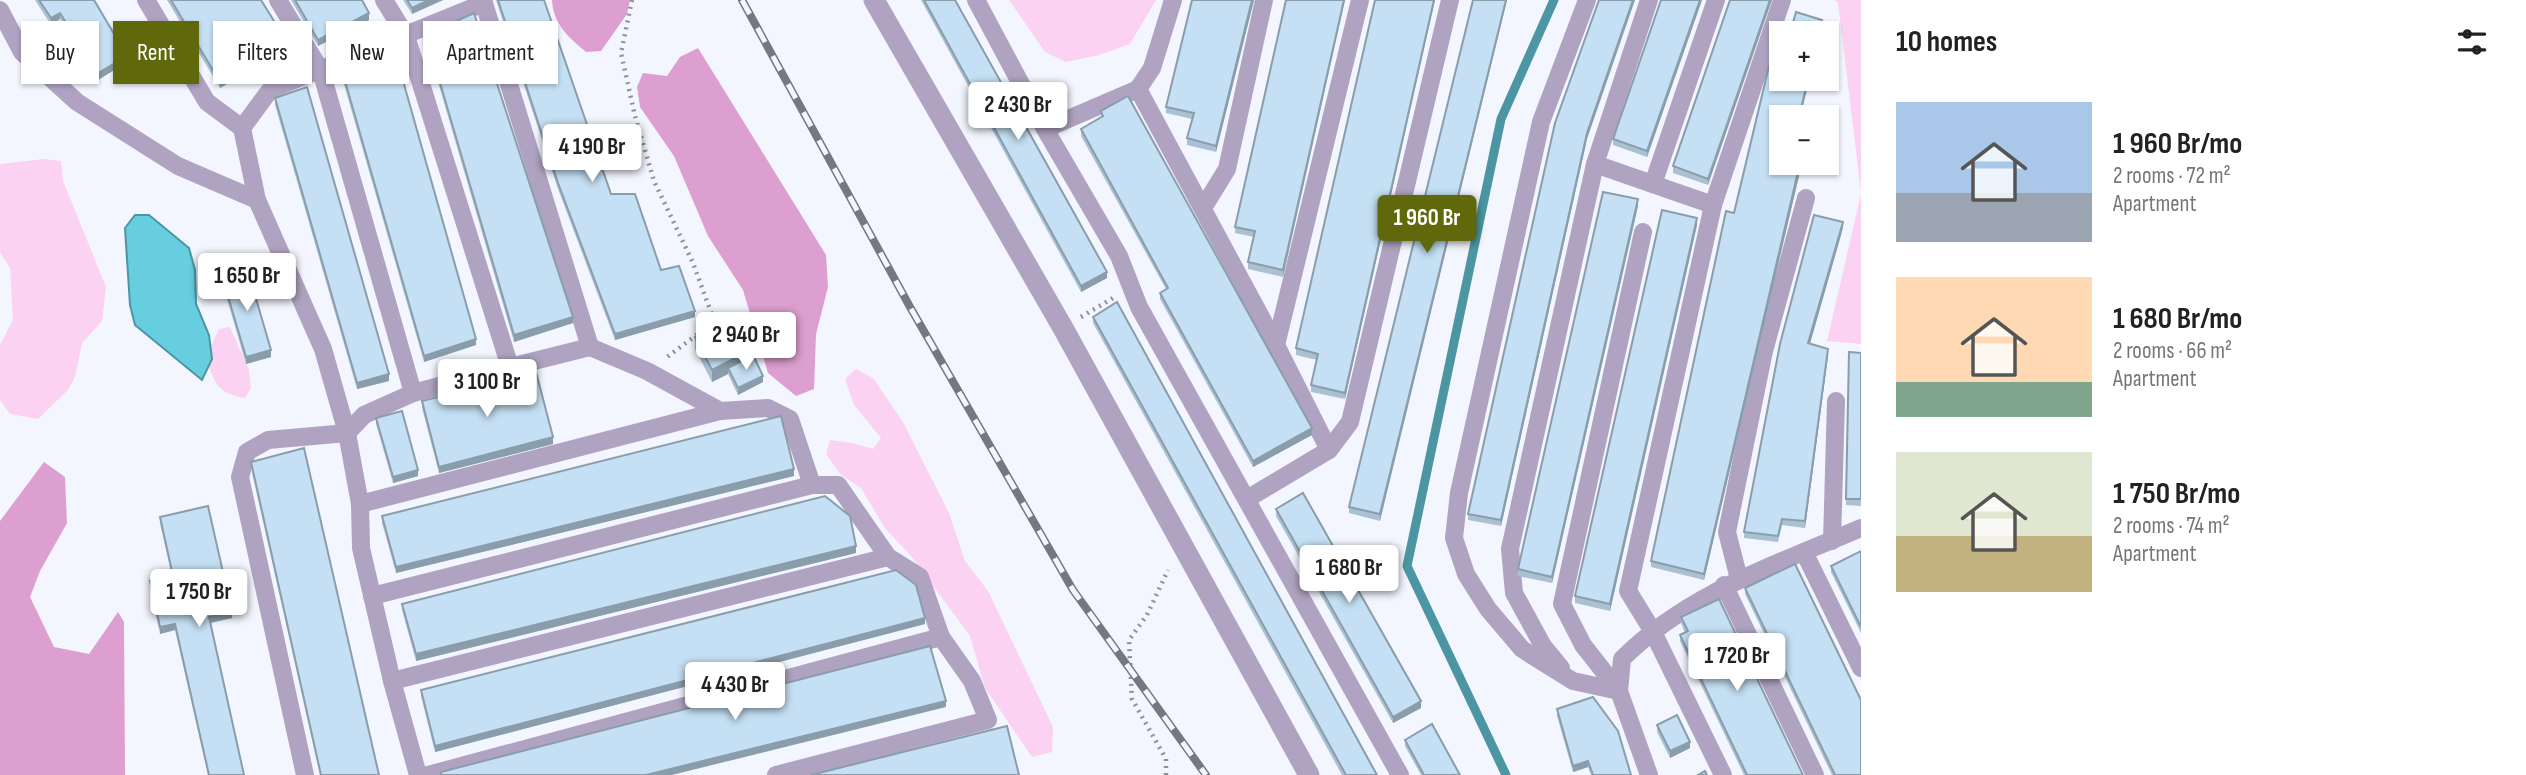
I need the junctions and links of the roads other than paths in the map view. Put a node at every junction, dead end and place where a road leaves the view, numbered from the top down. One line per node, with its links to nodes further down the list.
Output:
1 (146, 0): 22 (lane)
2 (278, 0): 20 (lane)
3 (384, 0): 16 (lane)
4 (874, 0): 58 (street)
5 (976, 0): 23 (lane)
6 (1173, 0): 21 (lane)
7 (1264, 0): 29 (lane)
8 (1360, 0): 31 (lane)
9 (1450, 0): 38 (lane)
10 (1587, 0): 52 (lane)
11 (1649, 0): 24 (lane)
12 (1716, 0): 25 (lane)
13 (1782, 0): 28 (lane)
14 (484, 1): 17 (lane); 32 (lane)
15 (0, 10): 27 (lane)
16 (397, 21)
17 (409, 35)
18 (409, 46): 33 (lane)
19 (326, 69): 20 (lane)
20 (321, 71): 22 (lane); 34 (lane)
21 (1138, 89): 23 (lane); 29 (lane)
22 (242, 128): 27 (lane)
23 (1045, 129): 40 (lane)
24 (1595, 164): 25 (lane); 52 (lane)
25 (1653, 184): 28 (lane)
26 (1806, 198): 46 (lane)
27 (257, 200): 37 (lane)
28 (1713, 205): 48 (lane)
29 (1203, 208): 31 (lane)
30 (1643, 232): 53 (lane)
31 (1276, 345): 38 (lane)
32 (590, 347): 33 (lane); 36 (lane)
33 (510, 367): 34 (lane)
34 (413, 393): 37 (lane)
35 (1836, 401): 43 (lane)
36 (720, 411): 39 (lane); 41 (lane)
37 (347, 433): 41 (lane); 54 (lane)
38 (1329, 450): 40 (lane)
39 (812, 485): 45 (lane); 47 (lane)
40 (1247, 499): 59 (lane)
41 (360, 504): 47 (lane)
42 (1861, 528): 43 (lane)
43 (1832, 541): 44 (lane)
44 (1804, 552): 46 (lane); 50 (lane)
45 (888, 557): 49 (lane); 51 (lane)
46 (1732, 582): 48 (lane); 62 (lane)
47 (372, 596): 51 (lane)
48 (1652, 630): 53 (lane); 61 (lane)
49 (941, 638): 56 (lane); 57 (lane)
50 (1861, 668)
51 (392, 681): 55 (lane)
52 (1573, 681): 53 (lane)
53 (1619, 691): 60 (lane)
54 (304, 775)
55 (418, 775)
56 (428, 775)
57 (776, 775)
58 (1309, 775)
59 (1399, 775)
60 (1649, 775)
61 (1723, 775)
62 (1815, 775)

